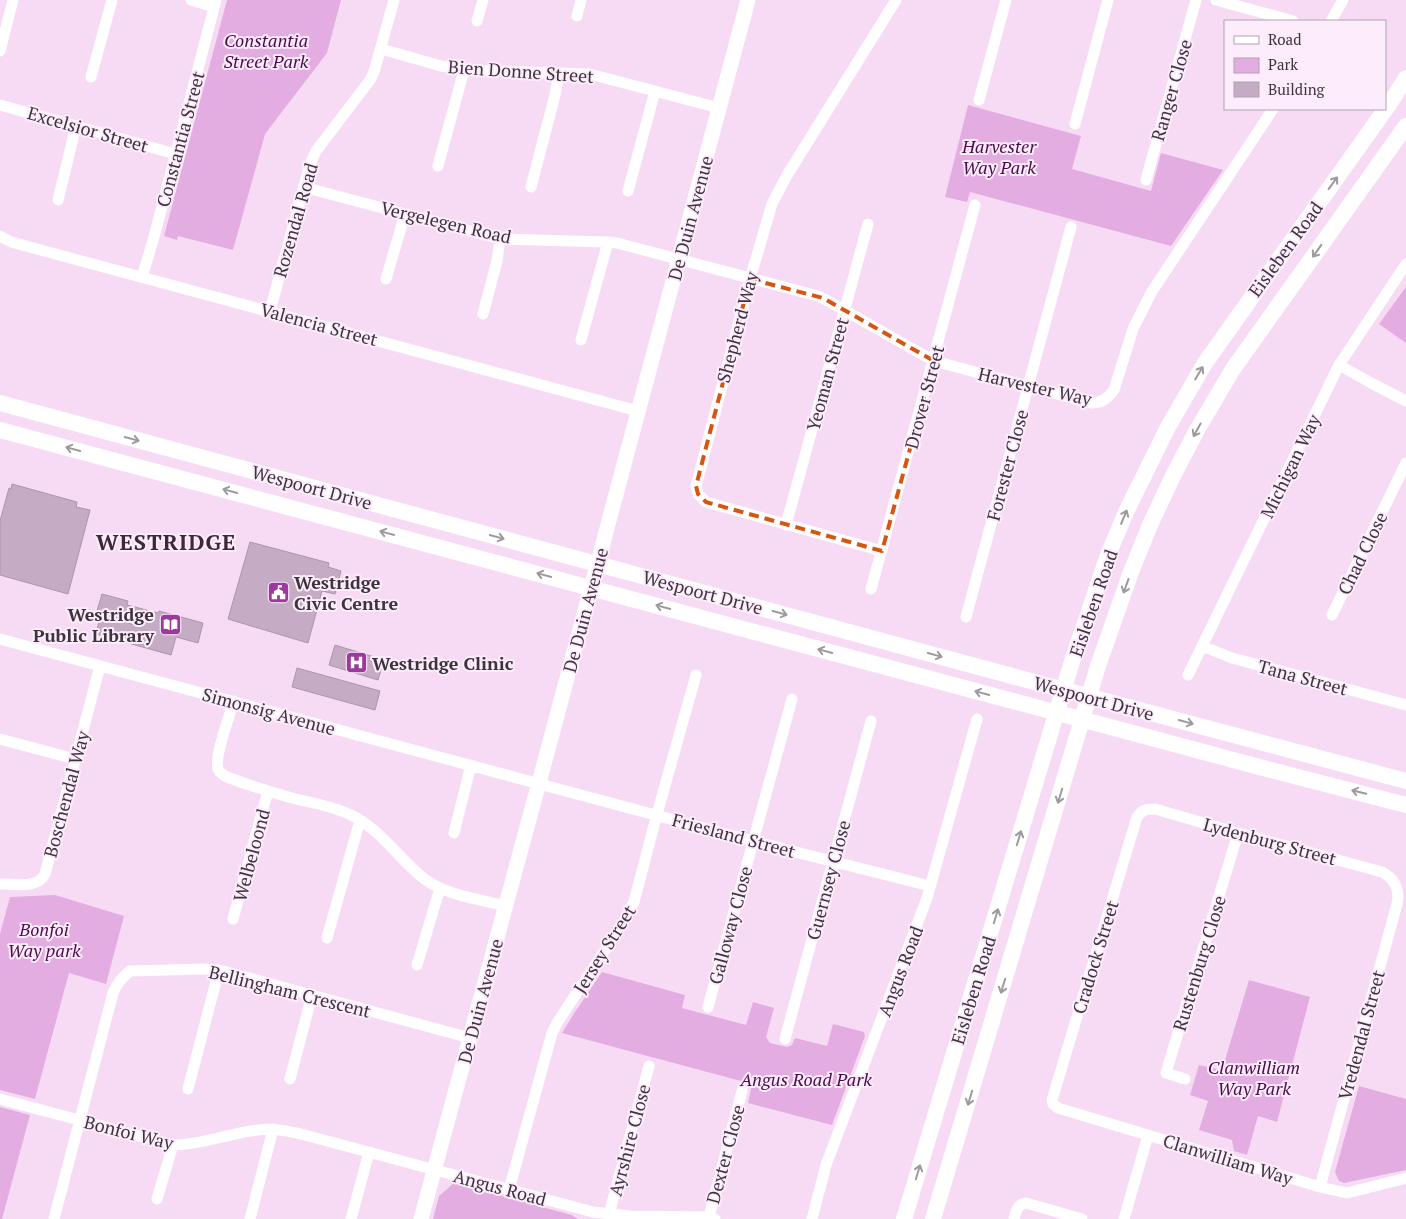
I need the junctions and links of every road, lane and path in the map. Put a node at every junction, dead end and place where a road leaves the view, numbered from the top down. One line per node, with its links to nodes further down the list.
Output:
1 (13, 0): 20 (street)
2 (112, 0): 23 (street)
3 (191, 0): 14 (street)
4 (394, 0): 19 (street, Rozendal Road)
5 (483, 0): 18 (street)
6 (582, 0): 15 (street)
7 (748, 0): 29 (street, De Duin Avenue)
8 (896, 0): 53 (street, Shepherd Way)
9 (1006, 0): 26 (street)
10 (1108, 0): 32 (street)
11 (1196, 0): 37 (street, Ranger Close)
12 (1216, 0): 16 (street)
13 (1343, 0): 17 (street)
14 (215, 3): 35 (street, Constantia Street)
15 (577, 16)
16 (1289, 20)
17 (1332, 20)
18 (477, 21)
19 (381, 50): 21 (street, Bien Donne Street); 38 (street, Rozendal Road)
20 (0, 51)
21 (464, 70): 22 (street, Bien Donne Street); 36 (street)
22 (559, 73): 25 (street, Bien Donne Street); 39 (street)
23 (91, 77)
24 (1406, 78): 28 (main road, Eisleben Road, one-way to 24)
25 (655, 92): 29 (street, Bien Donne Street); 40 (street)
26 (979, 100)
27 (0, 105): 33 (street, Excelsior Street)
28 (1386, 107)
29 (719, 108): 49 (street, De Duin Avenue)
30 (1273, 110): 60 (street, Harvester Way)
31 (1384, 110): 78 (main road, Eisleben Road, one-way to 31)
32 (1075, 124)
33 (76, 126): 35 (street, Excelsior Street); 41 (street)
34 (1406, 126): 79 (main road, Eisleben Road, one-way to 79)
35 (175, 154): 51 (street, Constantia Street)
36 (438, 166)
37 (1146, 180)
38 (303, 187): 43 (street, Vergelegen Road); 55 (street, Rozendal Road)
39 (531, 187)
40 (628, 191)
41 (58, 200)
42 (976, 205): 58 (street, Drover Street)
43 (406, 214): 47 (street, Vergelegen Road); 52 (street)
44 (868, 224): 54 (street, Yeoman Street)
45 (1071, 226): 60 (street, Forester Close)
46 (0, 236): 51 (street, Valencia Street)
47 (500, 239): 48 (street, Vergelegen Road); 56 (street)
48 (608, 242): 49 (street, Vergelegen Road); 57 (street)
49 (678, 260): 53 (street, Harvester Way); 63 (street, De Duin Avenue)
50 (1406, 264): 59 (street, Michigan Way)
51 (142, 277): 55 (street, Valencia Street)
52 (386, 279)
53 (750, 279): 54 (street, Harvester Way); 66 (street, Shepherd Way)
54 (844, 310): 58 (street, Harvester Way); 66 (street, Yeoman Street)
55 (270, 311): 63 (street, Valencia Street)
56 (483, 314)
57 (581, 340)
58 (934, 361): 60 (street, Harvester Way); 67 (street, Drover Street)
59 (1339, 365): 61 (street); 74 (street, Michigan Way)
60 (1028, 387): 72 (street, Forester Close)
61 (1406, 401)
62 (0, 403): 68 (main road, Wespoort Drive, one-way to 68)
63 (638, 411): 68 (street, De Duin Avenue)
64 (0, 430): 69 (main road, Wespoort Drive, one-way to 64)
65 (1406, 463): 71 (street, Chad Close)
66 (786, 525): 67 (street, Shepherd Way)
67 (882, 551): 70 (street, Drover Street)
68 (598, 564): 69 (street, De Duin Avenue); 78 (main road, Wespoort Drive, one-way to 78)
69 (591, 588): 83 (main road, Wespoort Drive, one-way to 69); 91 (street, De Duin Avenue)
70 (871, 588)
71 (1332, 615)
72 (966, 617)
73 (0, 639): 75 (street, Simonsig Avenue)
74 (1202, 646): 77 (street, Michigan Way); 82 (street, Tana Street)
75 (100, 666): 81 (street, Simonsig Avenue); 88 (street, Boschendal Way)
76 (696, 675): 95 (street, Jersey Street)
77 (1188, 675)
78 (1064, 690): 79 (main road, Wespoort Drive); 83 (main road, Eisleben Road)
79 (1089, 696): 85 (main road, Eisleben Road); 90 (main road, Wespoort Drive, one-way to 90)
80 (792, 699): 99 (street, Galloway Close)
81 (234, 701): 89 (street, Simonsig Avenue); 92 (street)
82 (1406, 704)
83 (1057, 713): 85 (main road, Wespoort Drive); 138 (main road, Eisleben Road, one-way to 83)
84 (977, 719): 103 (street, Angus Road)
85 (1082, 719): 93 (main road, Wespoort Drive, one-way to 85); 139 (main road, Eisleben Road, one-way to 139)
86 (871, 721): 100 (street, Guernsey Close)
87 (0, 739): 88 (street)
88 (75, 760): 102 (street, Boschendal Way)
89 (471, 765): 91 (street, Simonsig Avenue); 97 (street)
90 (1406, 781)
91 (538, 783): 95 (street, Friesland Street); 105 (street, De Duin Avenue)
92 (268, 791): 96 (street); 106 (street, Welbeloond)
93 (1406, 805)
94 (1142, 811): 98 (street, Lydenburg Street); 120 (street, Cradock Street)
95 (657, 814): 99 (street, Friesland Street); 129 (street, Jersey Street)
96 (360, 820): 104 (street); 107 (street)
97 (454, 833)
98 (1238, 833): 101 (street, Lydenburg Street); 116 (street, Rustenburg Close)
99 (752, 840): 100 (street, Friesland Street); 111 (street, Galloway Close)
100 (832, 862): 103 (street, Friesland Street); 113 (street, Guernsey Close)
101 (1395, 883): 128 (street, Vredendal Street)
102 (0, 884)
103 (930, 886): 137 (street, Angus Road)
104 (440, 888): 105 (street); 108 (street)
105 (506, 906): 112 (street, De Duin Avenue)
106 (233, 919)
107 (327, 938)
108 (417, 965)
109 (219, 970): 110 (street, Bellingham Crescent); 117 (street); 121 (street, Bellingham Crescent)
110 (312, 995): 112 (street, Bellingham Crescent); 115 (street)
111 (708, 1007)
112 (470, 1038): 126 (street, De Duin Avenue)
113 (785, 1039)
114 (649, 1066): 131 (street, Ayrshire Close)
115 (290, 1079)
116 (1185, 1079)
117 (188, 1089)
118 (742, 1091): 132 (street, Dexter Close)
119 (0, 1099): 121 (street, Bonfoi Way)
120 (1053, 1104): 123 (street, Clanwilliam Way)
121 (79, 1120): 124 (street, Bonfoi Way); 133 (street, Bellingham Crescent)
122 (273, 1129): 124 (street, Bonfoi Way); 125 (street, Bonfoi Way); 134 (street)
123 (1148, 1135): 128 (street, Clanwilliam Way); 142 (street)
124 (173, 1145): 130 (street)
125 (369, 1152): 126 (street, Bonfoi Way); 135 (street)
126 (434, 1169): 129 (street, Angus Road); 136 (street, De Duin Avenue)
127 (1406, 1178): 128 (street, Clanwilliam Way)
128 (1320, 1187)
129 (509, 1190): 131 (street, Angus Road)
130 (157, 1199)
131 (609, 1214): 132 (street, Angus Road)
132 (712, 1218)
133 (54, 1219)
134 (250, 1219)
135 (352, 1219)
136 (421, 1219)
137 (812, 1219)
138 (904, 1219)
139 (933, 1219)
140 (1014, 1219): 141 (street)
141 (1082, 1219)
142 (1124, 1219)

